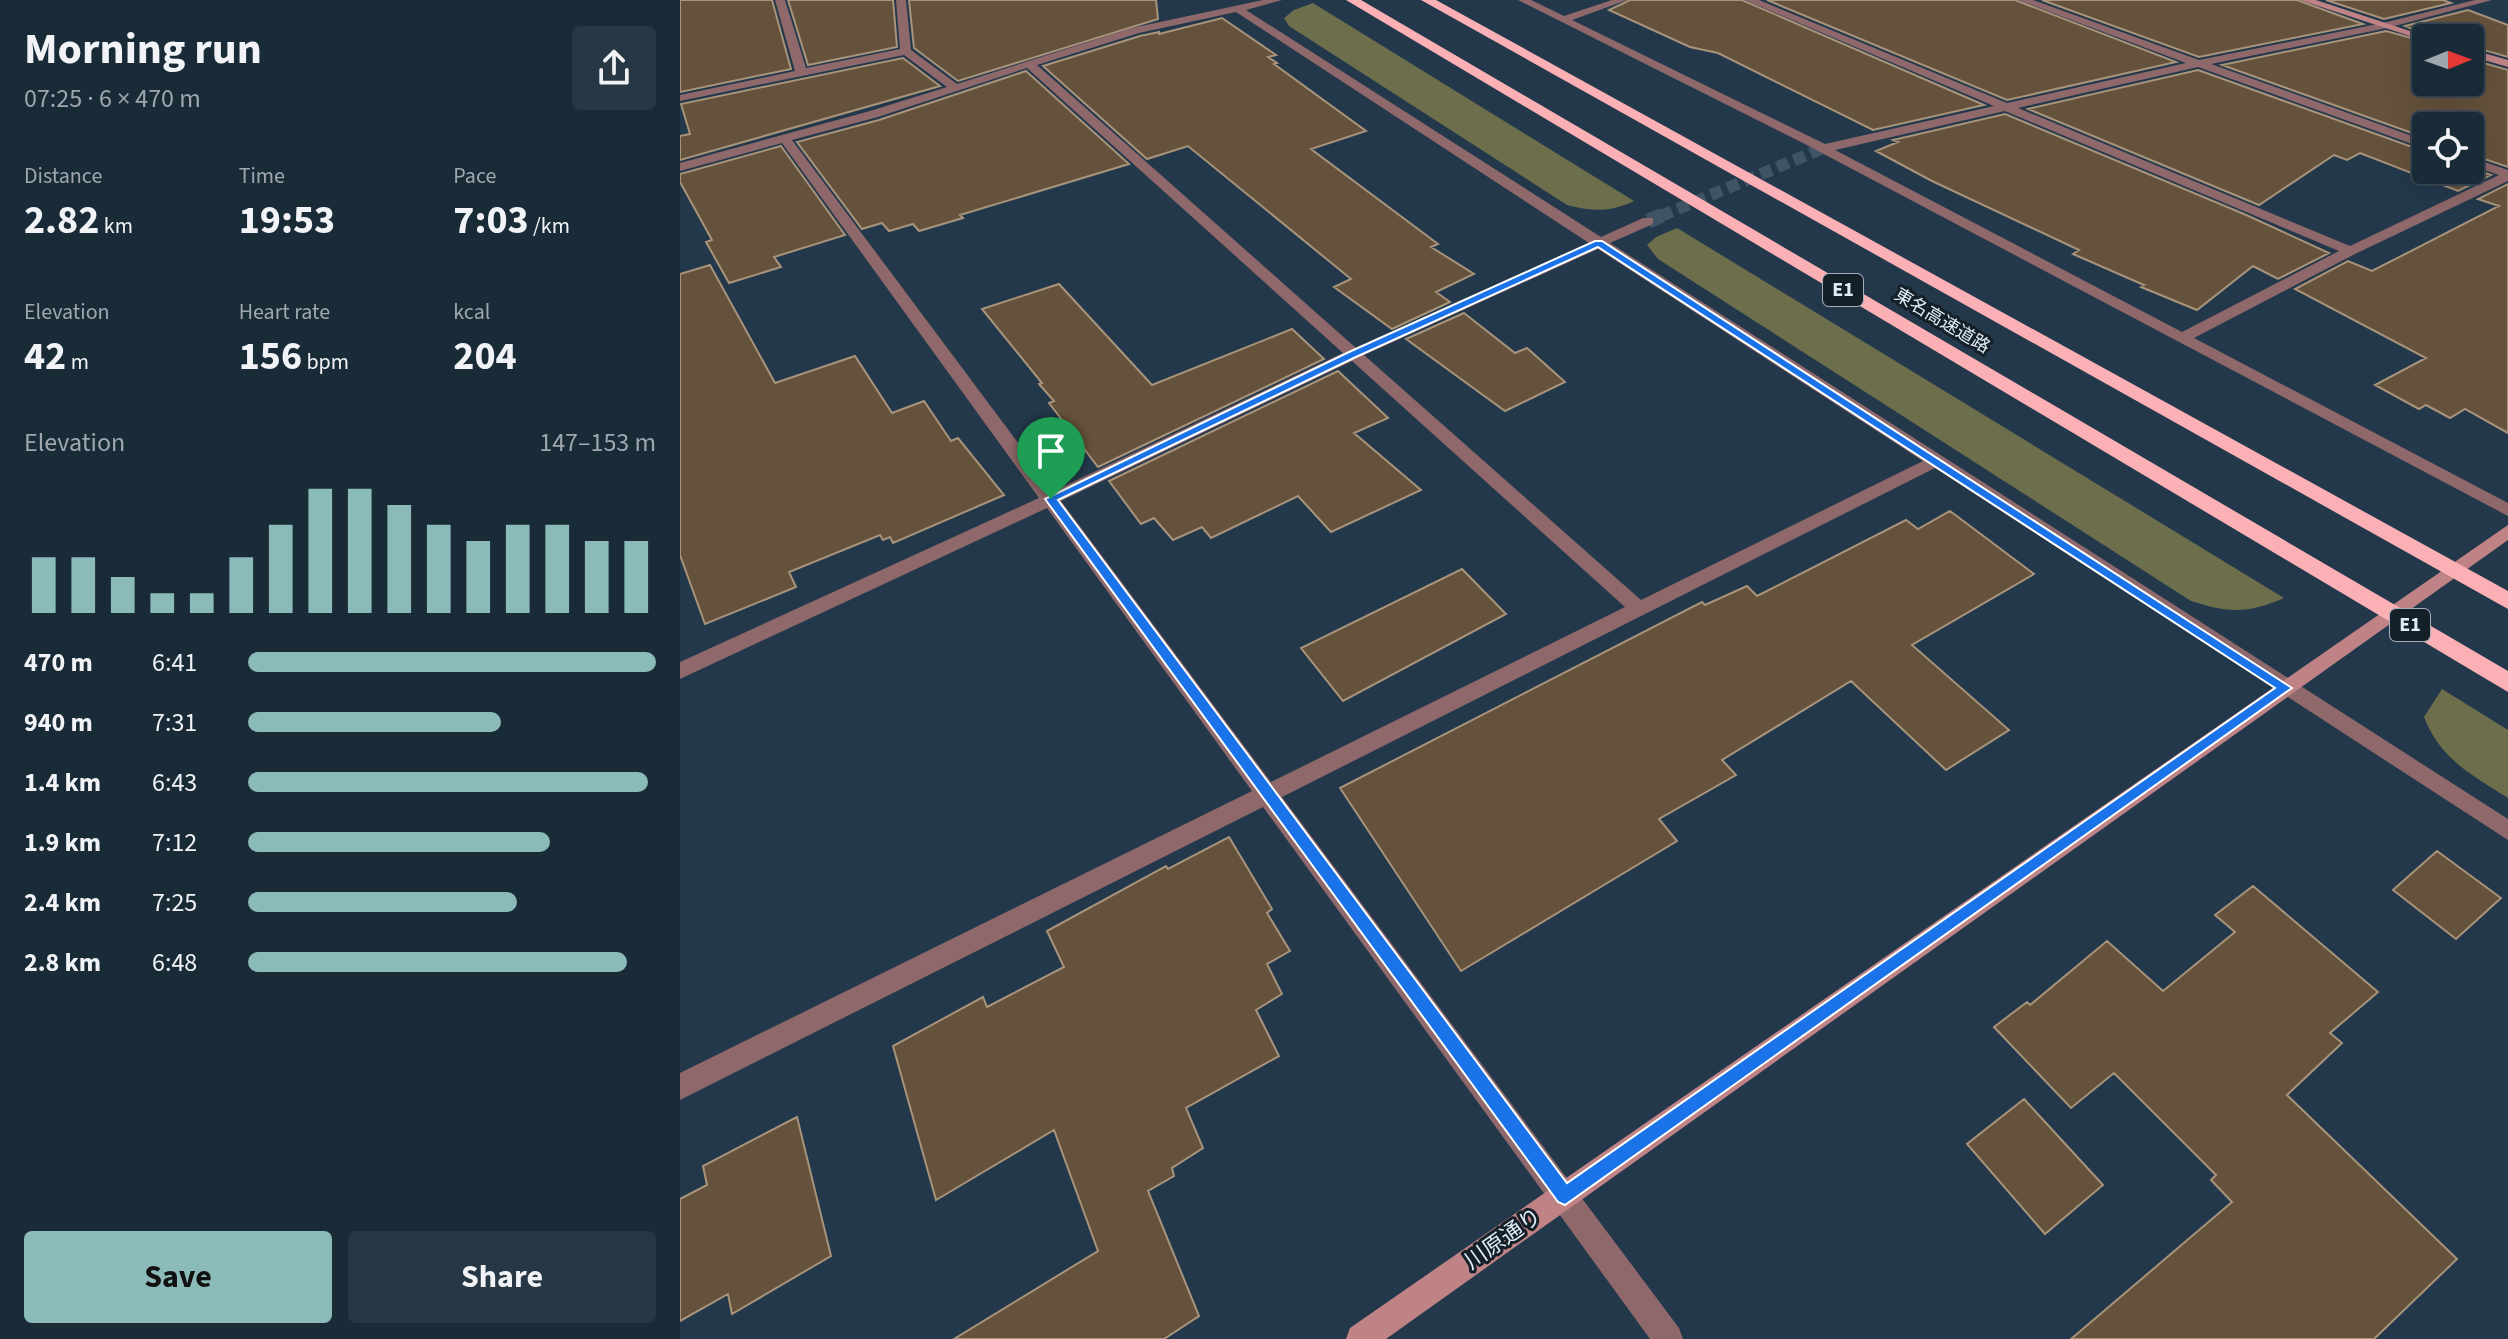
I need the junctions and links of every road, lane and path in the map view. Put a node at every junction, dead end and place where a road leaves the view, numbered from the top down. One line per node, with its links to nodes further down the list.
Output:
1 (780, 0): 21 (street)
2 (901, 0): 16 (street)
3 (1277, 0): 12 (street)
4 (1427, 0): 40 (highway, 東名高速道路 / E1)
5 (1523, 0): 13 (street)
6 (1622, 0): 13 (street)
7 (1750, 0): 24 (street)
8 (2023, 0): 19 (street)
9 (2305, 0): 14 (street)
10 (2487, 0): 14 (street)
11 (1353, 1): 43 (highway, 東名高速道路 / E1)
12 (1240, 10): 18 (street); 32 (street)
13 (1562, 20): 27 (street)
14 (2387, 25): 15 (street); 19 (street)
15 (2412, 33)
16 (906, 51): 21 (street); 22 (street)
17 (2484, 56): 20 (street)
18 (1028, 63): 22 (street); 35 (street)
19 (2199, 63): 24 (street); 26 (street)
20 (2508, 64)
21 (801, 71): 23 (street)
22 (956, 88): 25 (street)
23 (680, 98)
24 (2004, 108): 27 (street); 33 (street)
25 (785, 139): 29 (street); 37 (street)
26 (2412, 140)
27 (1821, 149): 34 (street)
28 (2484, 166): 30 (street)
29 (680, 167)
30 (2508, 175): 33 (street)
31 (1648, 221): 32 (street)
32 (1598, 243): 35 (street); 36 (street)
33 (2350, 251): 34 (street)
34 (2184, 337): 38 (street)
35 (1352, 355): 37 (street); 41 (street)
36 (1934, 462): 41 (street); 44 (street)
37 (1051, 499): 42 (street); 45 (street)
38 (2508, 510)
39 (2508, 531): 44 (street, 川原通り)
40 (2508, 601)
41 (1639, 609): 45 (street)
42 (682, 664)
43 (2499, 677)
44 (2285, 688): 46 (street); 48 (street, 川原通り)
45 (1268, 794): 47 (street); 48 (street)
46 (2508, 831)
47 (680, 1087)
48 (1565, 1196): 49 (street, 川原通り); 50 (street)
49 (1361, 1339)
50 (1668, 1339)

